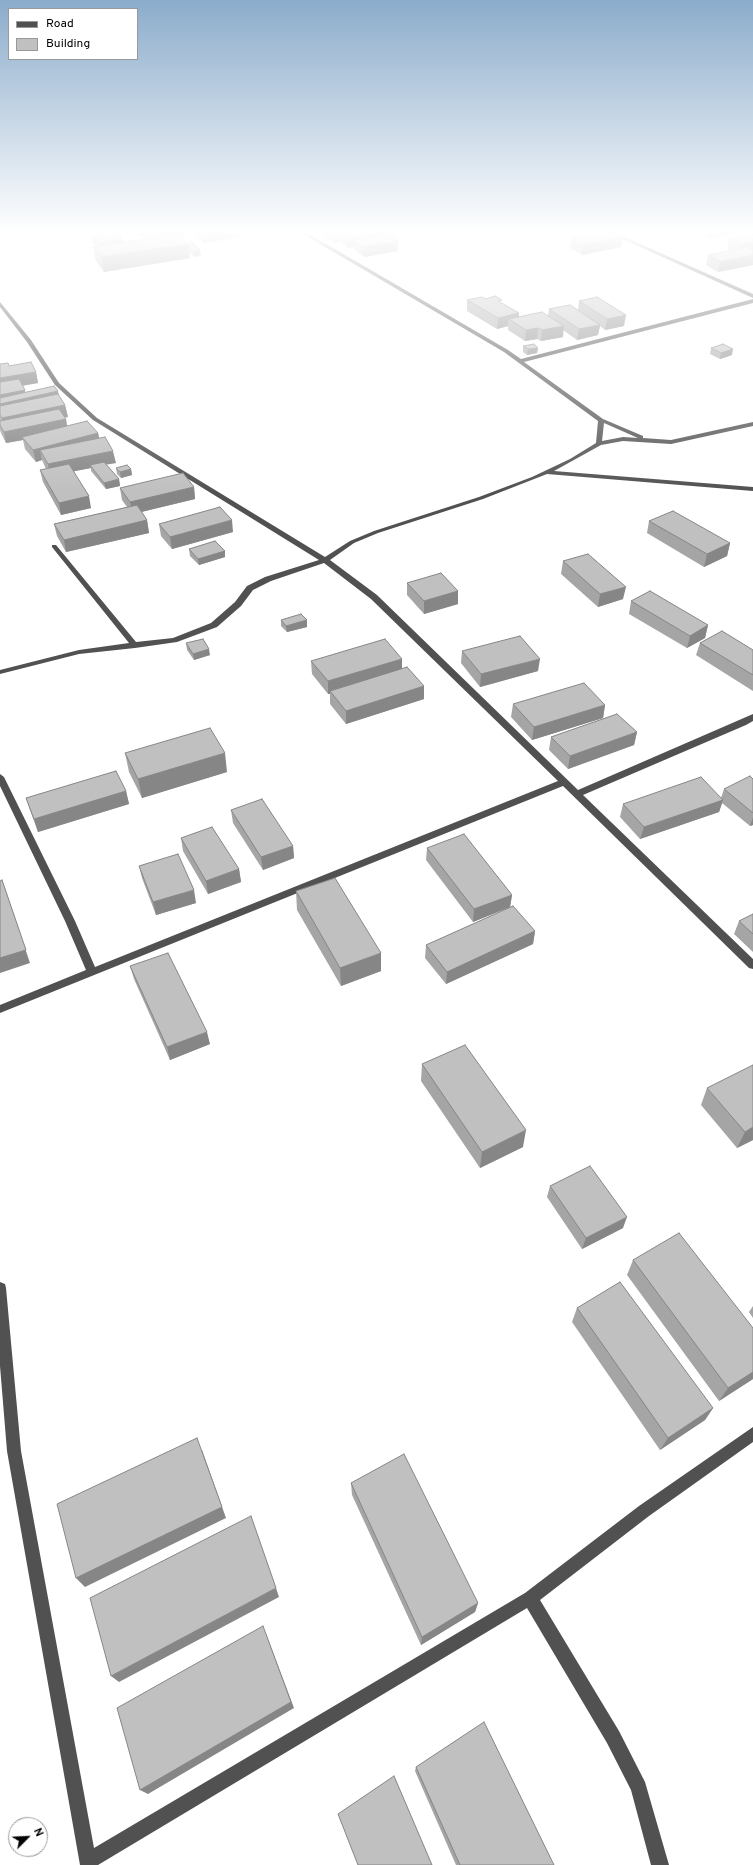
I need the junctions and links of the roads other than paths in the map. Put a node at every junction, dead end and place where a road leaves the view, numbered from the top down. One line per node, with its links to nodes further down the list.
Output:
1 (11, 318): 12 (street)
2 (449, 318): 4 (street)
3 (687, 318): 4 (street)
4 (520, 361): 5 (street)
5 (601, 420): 7 (street); 8 (street)
6 (753, 424): 7 (street)
7 (646, 440): 8 (street)
8 (599, 444): 9 (street)
9 (546, 472): 10 (street); 12 (street)
10 (753, 489)
11 (54, 546): 13 (street)
12 (325, 560): 13 (street); 17 (street)
13 (135, 646): 14 (street)
14 (0, 672)
15 (753, 717): 18 (street)
16 (0, 778): 20 (street)
17 (564, 782): 18 (street); 20 (street)
18 (576, 794): 19 (street)
19 (753, 965)
20 (92, 972): 21 (street)
21 (0, 1009)
22 (0, 1288): 25 (street)
23 (753, 1434): 24 (street)
24 (530, 1598): 25 (street); 26 (street)
25 (89, 1863)
26 (660, 1865)

